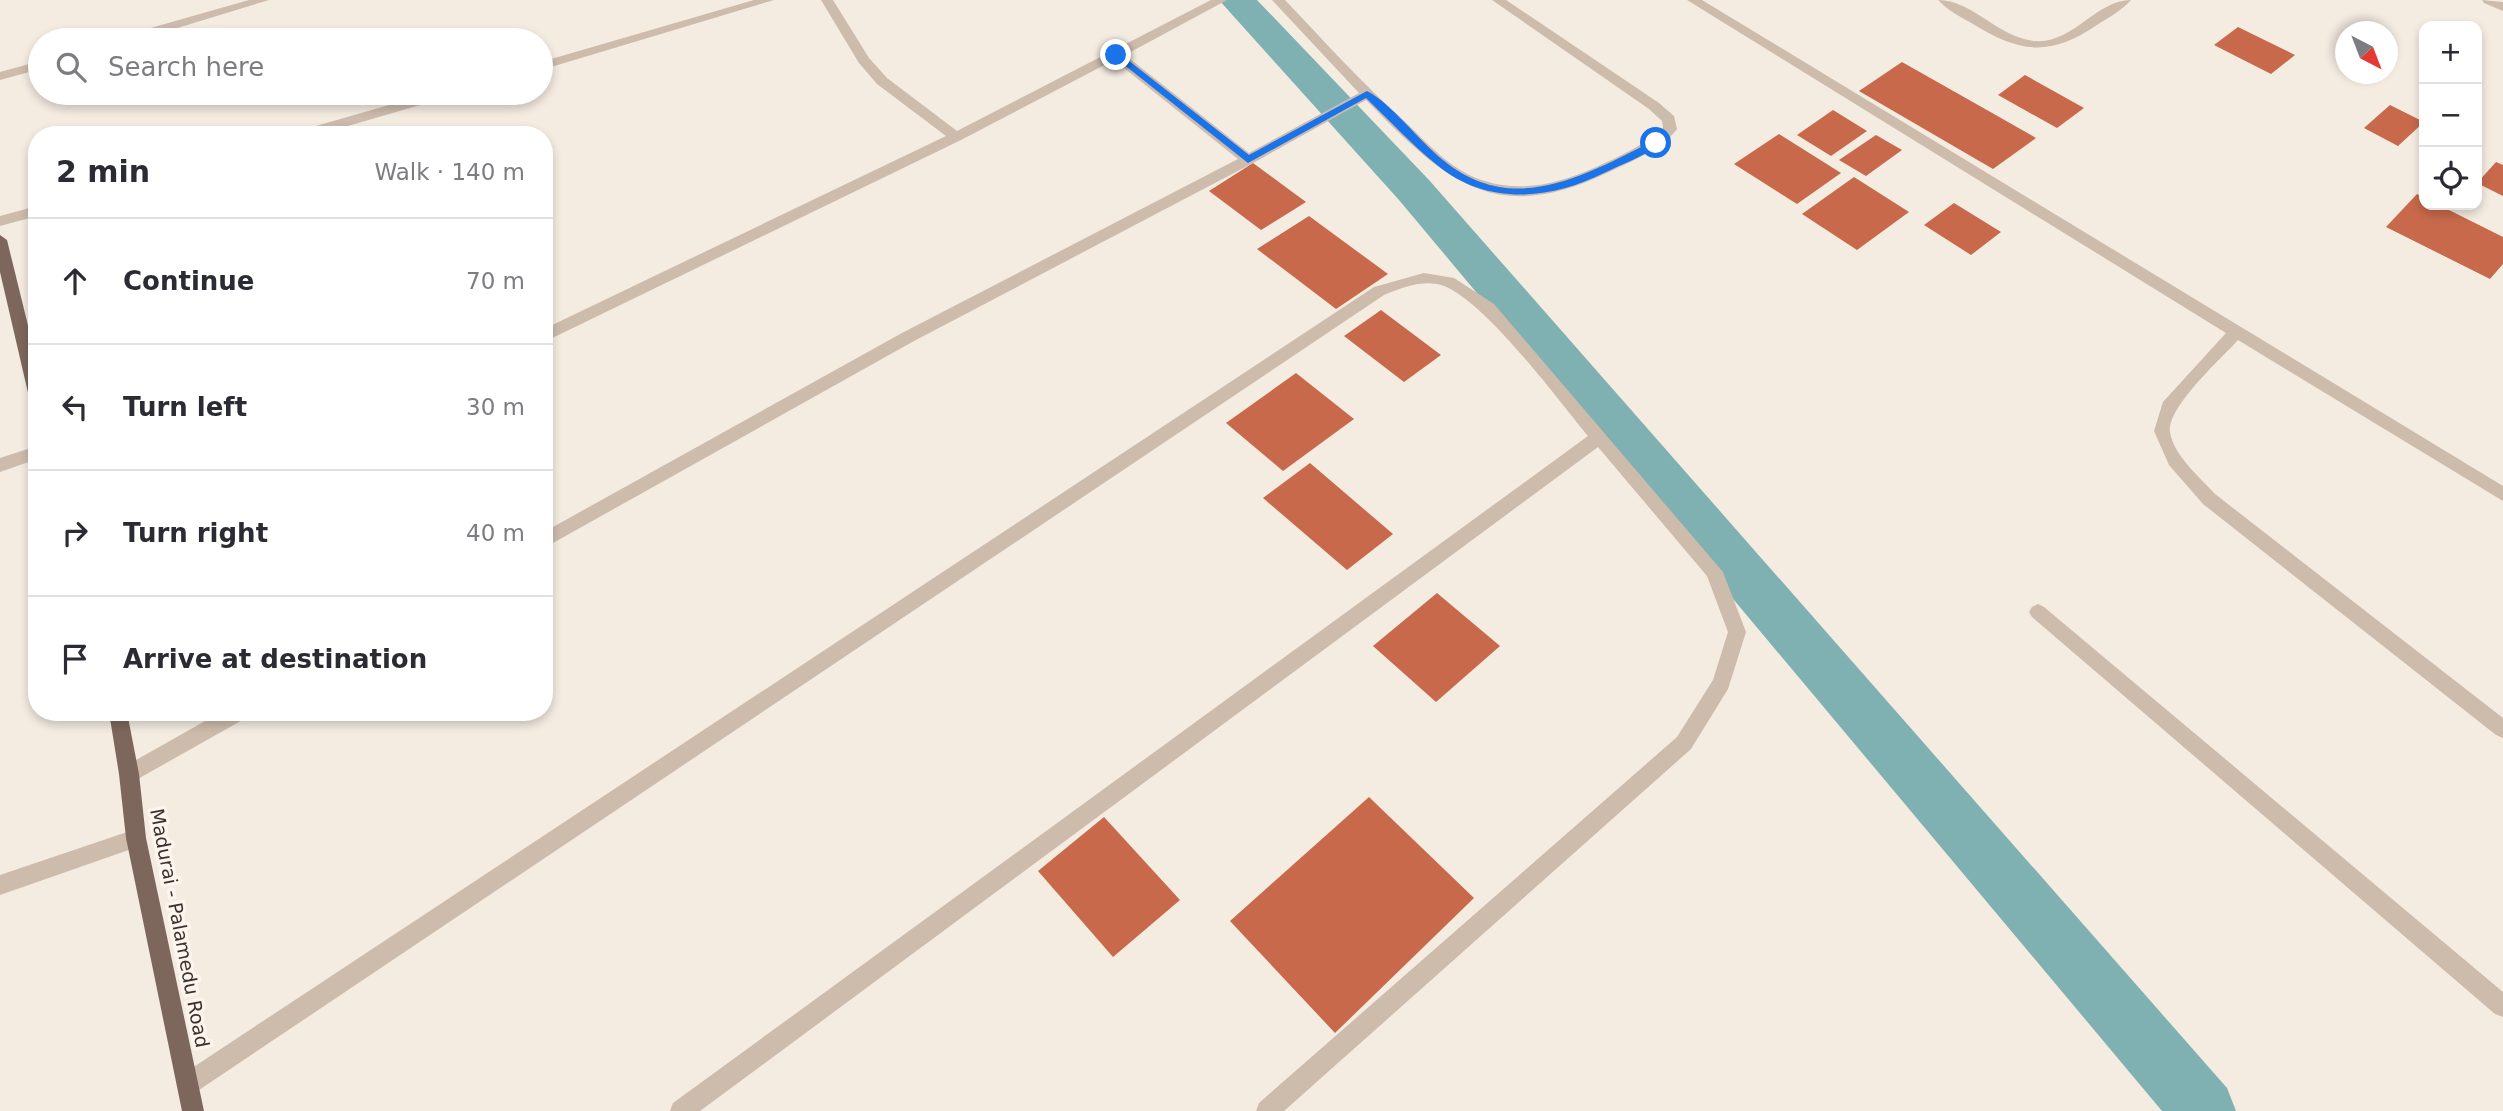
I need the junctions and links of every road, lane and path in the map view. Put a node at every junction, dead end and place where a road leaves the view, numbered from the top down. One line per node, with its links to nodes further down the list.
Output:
1 (263, 0): 12 (street)
2 (768, 0): 14 (street)
3 (827, 0): 20 (street)
4 (1221, 0): 13 (street)
5 (1278, 0): 17 (street)
6 (1498, 0): 17 (street)
7 (1693, 0): 25 (street)
8 (1944, 0): 9 (street)
9 (2125, 0)
10 (2488, 0): 11 (street)
11 (2503, 7)
12 (166, 28)
13 (1116, 55): 20 (street); 21 (street)
14 (553, 63)
15 (28, 68): 16 (street)
16 (0, 76)
17 (1366, 95): 21 (street)
18 (404, 105): 19 (street)
19 (331, 126)
20 (956, 137): 26 (street)
21 (1248, 160): 32 (street)
22 (28, 213): 23 (street)
23 (0, 221)
24 (1, 247): 27 (main road)
25 (2238, 330): 31 (street); 36 (street)
26 (553, 332)
27 (28, 360)
28 (1599, 437): 41 (street); 43 (street); 44 (street)
29 (28, 455): 30 (street)
30 (0, 465)
31 (2503, 494)
32 (553, 536)
33 (2038, 612): 40 (street)
34 (120, 721): 37 (main road, Madurai - Palamedu Road)
35 (223, 721): 37 (street)
36 (2503, 729)
37 (129, 774): 38 (main road, Madurai - Palamedu Road)
38 (136, 838): 39 (street); 41 (main road, Madurai - Palamedu Road)
39 (0, 885)
40 (2503, 1006)
41 (188, 1084): 42 (main road, Madurai - Palamedu Road)
42 (193, 1111)
43 (681, 1111)
44 (1267, 1111)

